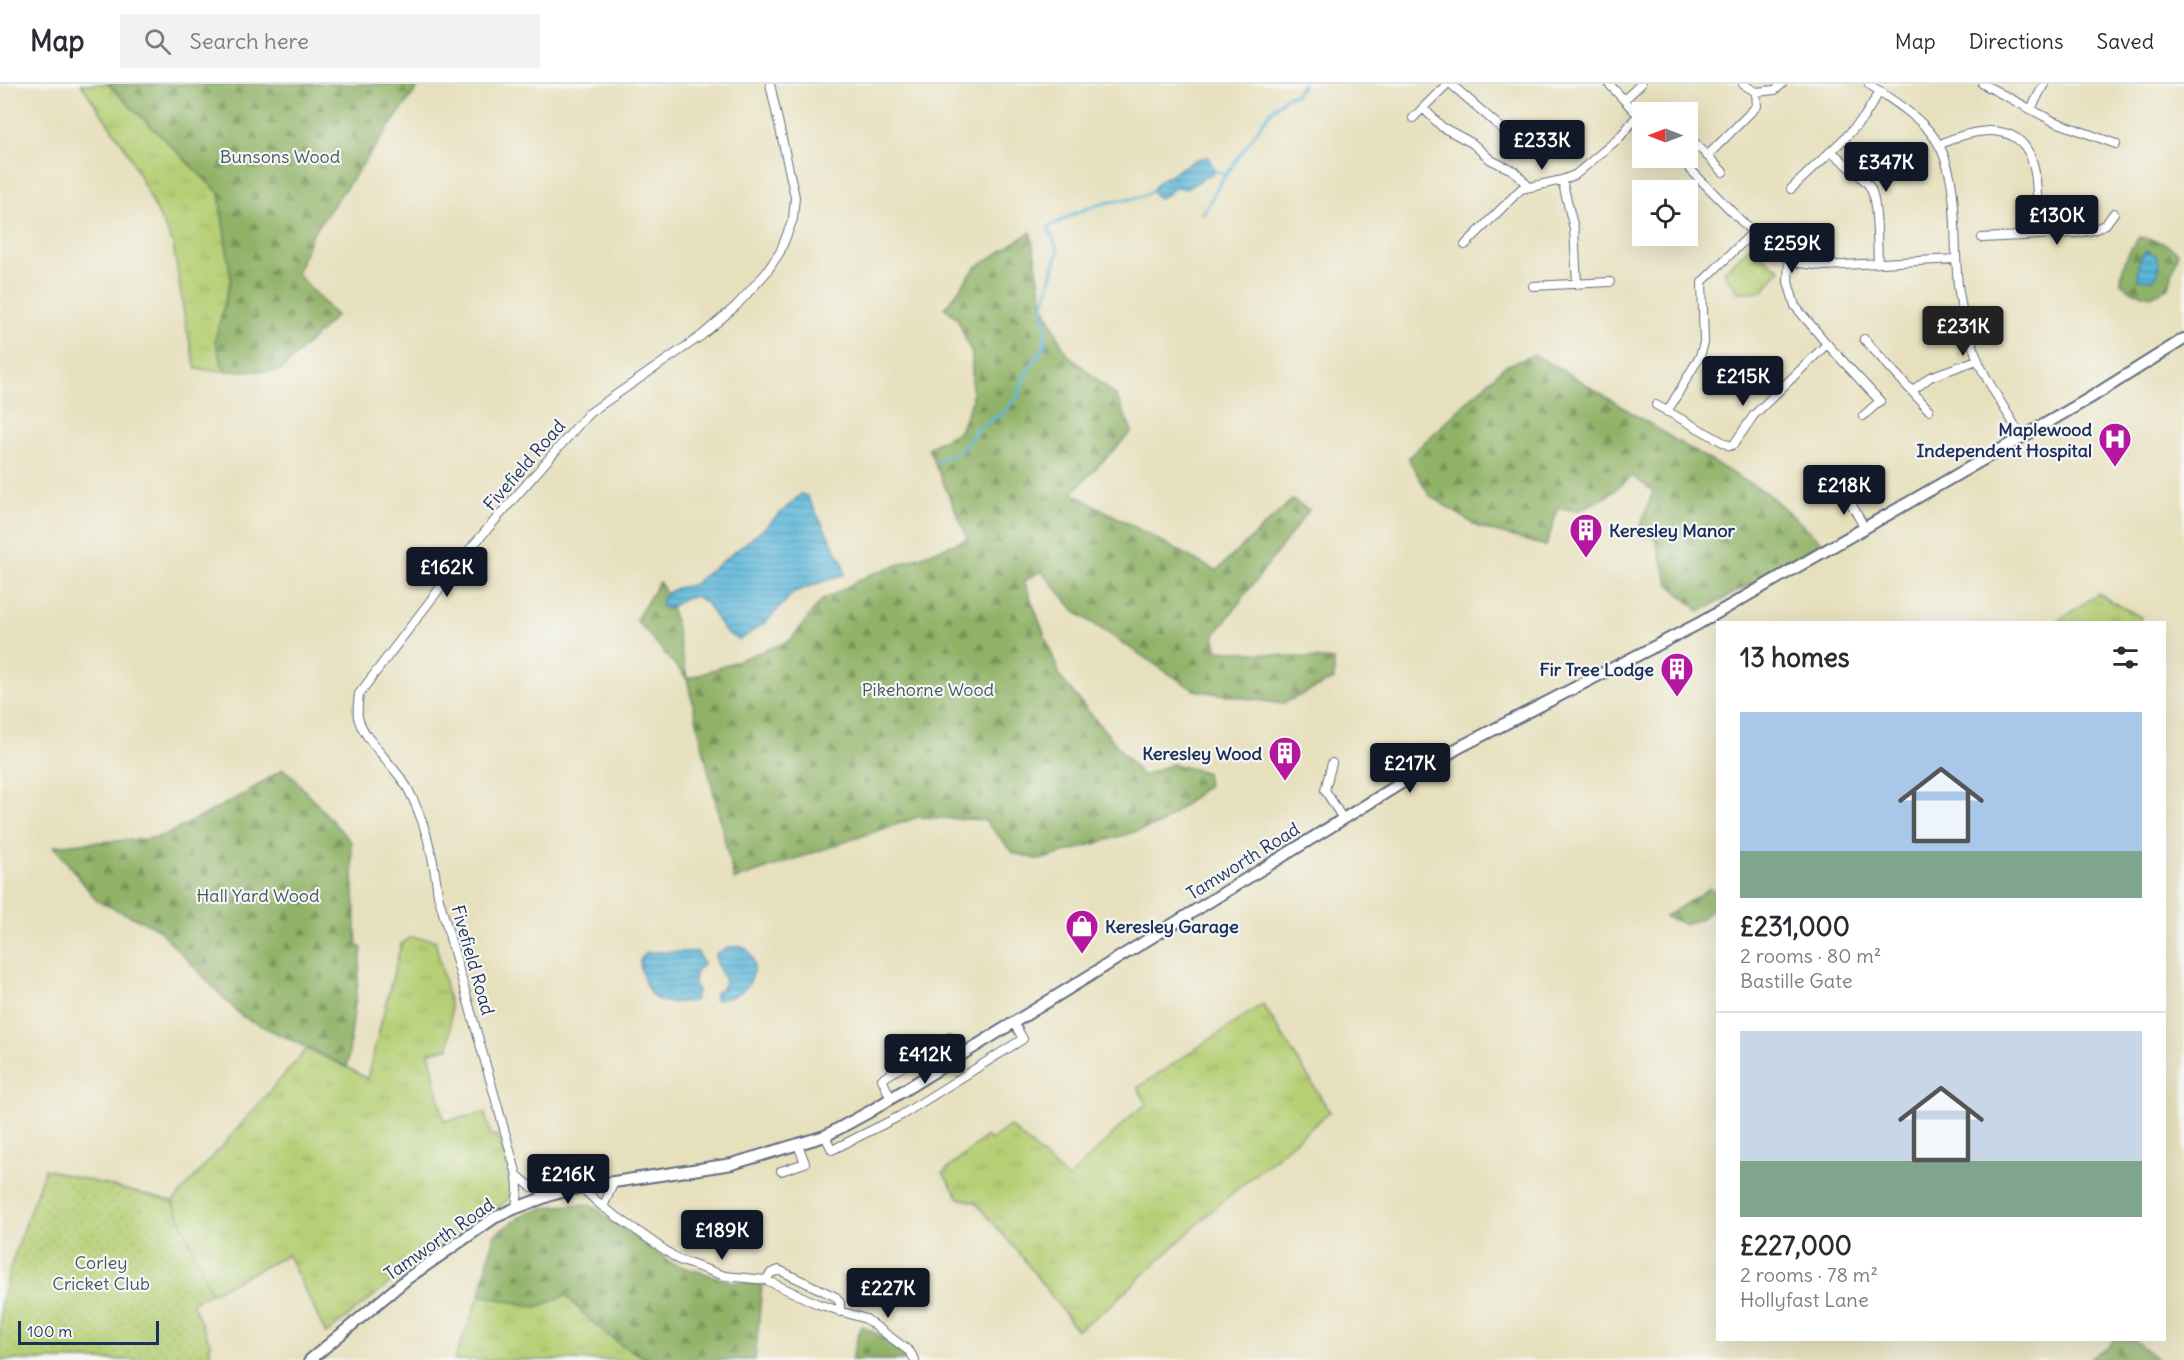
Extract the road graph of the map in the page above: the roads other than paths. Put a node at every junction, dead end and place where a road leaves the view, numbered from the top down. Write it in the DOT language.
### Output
graph roads {
  1 [pos="770,84"];
  2 [pos="1449,84"];
  3 [pos="1609,84"];
  4 [pos="1641,84"];
  5 [pos="1743,84"];
  6 [pos="1782,84"];
  7 [pos="1869,84"];
  8 [pos="1983,84"];
  9 [pos="2044,84"];
  10 [pos="1880,91"];
  11 [pos="1756,92"];
  12 [pos="1624,100"];
  13 [pos="1423,108"];
  14 [pos="1632,108"];
  15 [pos="2031,109"];
  16 [pos="1413,118"];
  17 [pos="1632,125"];
  18 [pos="1507,133"];
  19 [pos="2116,144"];
  20 [pos="1698,146"];
  21 [pos="1940,146"];
  22 [pos="1831,151"];
  23 [pos="1707,156"];
  24 [pos="1689,168"];
  25 [pos="1723,172"];
  26 [pos="1562,180"];
  27 [pos="1528,186"];
  28 [pos="1791,189"];
  29 [pos="2114,213"];
  30 [pos="1752,233"];
  31 [pos="2037,234"];
  32 [pos="1982,238"];
  33 [pos="1465,245"];
  34 [pos="1789,258"];
  35 [pos="1956,259"];
  36 [pos="1878,263"];
  37 [pos="1610,282"];
  38 [pos="1577,284"];
  39 [pos="1533,286"];
  40 [pos="1864,339"];
  41 [pos="2184,339"];
  42 [pos="1827,344"];
  43 [pos="1977,360"];
  44 [pos="1912,391"];
  45 [pos="1656,405"];
  46 [pos="1929,410"];
  47 [pos="1667,412"];
  48 [pos="1863,416"];
  49 [pos="2022,438"];
  50 [pos="1845,492"];
  51 [pos="1865,529"];
  52 [pos="1332,763"];
  53 [pos="1343,819"];
  54 [pos="1014,1023"];
  55 [pos="959,1056"];
  56 [pos="891,1099"];
  57 [pos="825,1136"];
  58 [pos="798,1145"];
  59 [pos="781,1171"];
  60 [pos="517,1175"];
  61 [pos="614,1182"];
  62 [pos="581,1187"];
  63 [pos="551,1195"];
  64 [pos="603,1207"];
  65 [pos="516,1208"];
  66 [pos="766,1280"];
  67 [pos="840,1312"];
  68 [pos="310,1360"];
  69 [pos="915,1360"];
  1 -- 60 [label="street, Fivefield Road"];
  2 -- 13 [label="street"];
  2 -- 18 [label="street"];
  3 -- 12 [label="street"];
  4 -- 12 [label="street"];
  5 -- 11 [label="street"];
  6 -- 11 [label="street"];
  7 -- 10 [label="street"];
  8 -- 15 [label="street"];
  9 -- 15 [label="street"];
  10 -- 21 [label="street"];
  10 -- 22 [label="street"];
  11 -- 23 [label="street"];
  12 -- 14 [label="street"];
  13 -- 16 [label="street"];
  13 -- 27 [label="street"];
  15 -- 19 [label="street"];
  17 -- 26 [label="street"];
  20 -- 23 [label="street"];
  21 -- 31 [label="street"];
  21 -- 35 [label="street"];
  22 -- 28 [label="street"];
  22 -- 36 [label="street"];
  23 -- 25 [label="street"];
  24 -- 30 [label="street"];
  26 -- 27 [label="street"];
  26 -- 38 [label="street"];
  27 -- 33 [label="street"];
  29 -- 31 [label="street"];
  30 -- 34 [label="street"];
  30 -- 47 [label="street"];
  31 -- 32 [label="street"];
  34 -- 36 [label="street"];
  34 -- 42 [label="street"];
  35 -- 36 [label="street"];
  35 -- 43 [label="street"];
  37 -- 38 [label="street"];
  38 -- 39 [label="street"];
  40 -- 44 [label="street"];
  41 -- 49 [label="main road, Tamworth Road"];
  42 -- 47 [label="street"];
  42 -- 48 [label="street"];
  43 -- 44 [label="street"];
  43 -- 49 [label="street"];
  44 -- 46 [label="street"];
  45 -- 47 [label="street"];
  49 -- 51 [label="main road, Tamworth Road"];
  50 -- 51 [label="street"];
  51 -- 53 [label="main road, Tamworth Road"];
  52 -- 53 [label="street"];
  53 -- 54 [label="main road, Tamworth Road"];
  54 -- 55 [label="main road, Tamworth Road"];
  54 -- 57 [label="street"];
  55 -- 56 [label="main road, Tamworth Road"];
  55 -- 56 [label="street"];
  56 -- 57 [label="main road, Tamworth Road"];
  57 -- 58 [label="main road, Tamworth Road"];
  58 -- 59 [label="street"];
  58 -- 61 [label="main road, Tamworth Road"];
  60 -- 63 [label="street"];
  60 -- 65 [label="street, Fivefield Road"];
  61 -- 62 [label="main road, Tamworth Road"];
  61 -- 64 [label="street"];
  62 -- 63 [label="main road, Tamworth Road"];
  62 -- 64 [label="street"];
  63 -- 65 [label="main road, Tamworth Road"];
  64 -- 66 [label="street"];
  65 -- 68 [label="main road, Tamworth Road"];
  66 -- 67 [label="street"];
  66 -- 67 [label="street"];
  67 -- 69 [label="street"];
}
